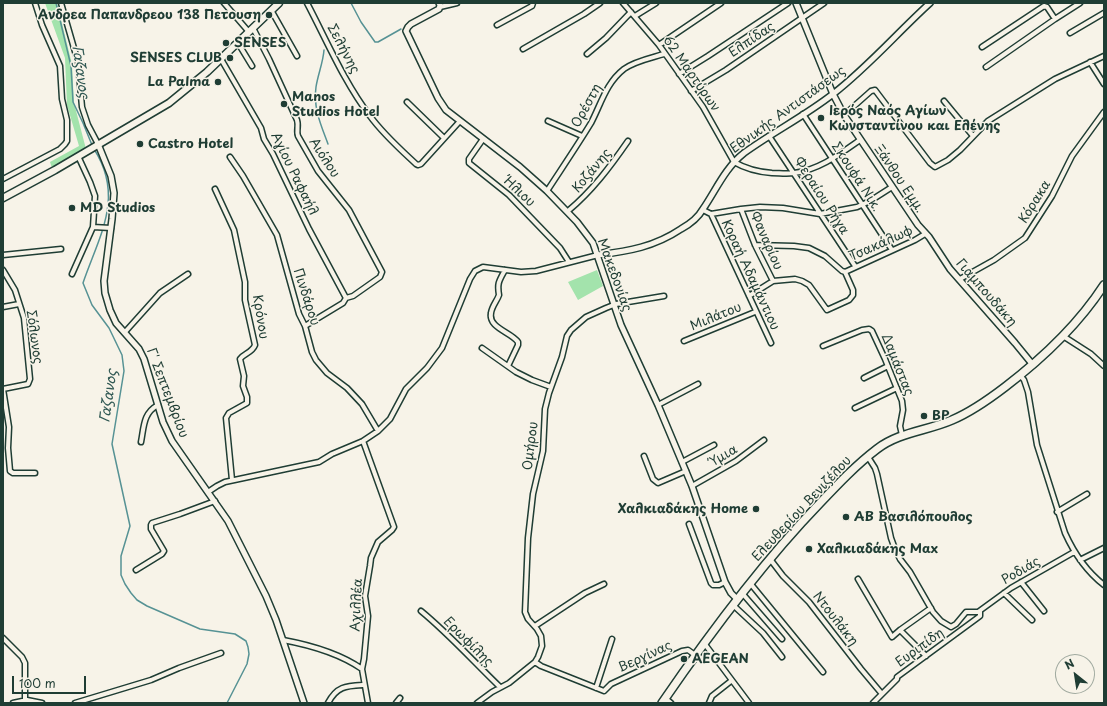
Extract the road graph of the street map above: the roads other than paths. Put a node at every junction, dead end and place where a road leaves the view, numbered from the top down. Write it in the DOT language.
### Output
graph roads {
  1 [pos="35,3"];
  2 [pos="61,3"];
  3 [pos="224,3"];
  4 [pos="279,3"];
  5 [pos="307,3"];
  6 [pos="457,3"];
  7 [pos="533,3"];
  8 [pos="600,3"];
  9 [pos="624,3"];
  10 [pos="656,3"];
  11 [pos="721,3"];
  12 [pos="788,3"];
  13 [pos="796,3"];
  14 [pos="824,3"];
  15 [pos="930,3"];
  16 [pos="1080,3"];
  17 [pos="440,5"];
  18 [pos="271,10"];
  19 [pos="631,12"];
  20 [pos="1104,13"];
  21 [pos="635,16"];
  22 [pos="801,18"];
  23 [pos="1055,19"];
  24 [pos="497,25"];
  25 [pos="251,30"];
  26 [pos="1070,33"];
  27 [pos="238,43"];
  28 [pos="659,45"];
  29 [pos="982,47"];
  30 [pos="523,48"];
  31 [pos="586,54"];
  32 [pos="664,54"];
  33 [pos="297,56"];
  34 [pos="1104,56"];
  35 [pos="221,60"];
  36 [pos="1090,62"];
  37 [pos="252,66"];
  38 [pos="986,67"];
  39 [pos="679,74"];
  40 [pos="1104,84"];
  41 [pos="691,90"];
  42 [pos="833,94"];
  43 [pos="944,101"];
  44 [pos="408,102"];
  45 [pos="1104,112"];
  46 [pos="803,114"];
  47 [pos="844,115"];
  48 [pos="460,121"];
  49 [pos="548,121"];
  50 [pos="582,136"];
  51 [pos="769,136"];
  52 [pos="973,136"];
  53 [pos="444,138"];
  54 [pos="483,139"];
  55 [pos="860,140"];
  56 [pos="628,141"];
  57 [pos="97,145"];
  58 [pos="80,155"];
  59 [pos="230,157"];
  60 [pos="832,159"];
  61 [pos="734,162"];
  62 [pos="794,173"];
  63 [pos="3,179"];
  64 [pos="892,187"];
  65 [pos="215,189"];
  66 [pos="547,191"];
  67 [pos="3,198"];
  68 [pos="863,205"];
  69 [pos="741,209"];
  70 [pos="703,210"];
  71 [pos="568,211"];
  72 [pos="711,214"];
  73 [pos="820,214"];
  74 [pos="95,228"];
  75 [pos="108,229"];
  76 [pos="925,234"];
  77 [pos="756,245"];
  78 [pos="61,249"];
  79 [pos="892,250"];
  80 [pos="3,255"];
  81 [pos="598,255"];
  82 [pos="569,262"];
  83 [pos="855,266"];
  84 [pos="3,270"];
  85 [pos="506,270"];
  86 [pos="845,272"];
  87 [pos="72,274"];
  88 [pos="188,274"];
  89 [pos="960,279"];
  90 [pos="773,281"];
  91 [pos="1104,285"];
  92 [pos="664,296"];
  93 [pos="748,296"];
  94 [pos="346,298"];
  95 [pos="19,304"];
  96 [pos="614,305"];
  97 [pos="3,308"];
  98 [pos="756,312"];
  99 [pos="305,326"];
  100 [pos="125,332"];
  101 [pos="1063,336"];
  102 [pos="684,341"];
  103 [pos="771,343"];
  104 [pos="823,346"];
  105 [pos="482,348"];
  106 [pos="1033,365"];
  107 [pos="508,366"];
  108 [pos="888,366"];
  109 [pos="1104,366"];
  110 [pos="1020,375"];
  111 [pos="864,378"];
  112 [pos="698,384"];
  113 [pos="552,387"];
  114 [pos="896,388"];
  115 [pos="3,389"];
  116 [pos="158,405"];
  117 [pos="658,405"];
  118 [pos="855,408"];
  119 [pos="378,431"];
  120 [pos="902,435"];
  121 [pos="764,440"];
  122 [pos="363,441"];
  123 [pos="141,442"];
  124 [pos="714,445"];
  125 [pos="644,456"];
  126 [pos="868,457"];
  127 [pos="682,462"];
  128 [pos="686,471"];
  129 [pos="35,473"];
  130 [pos="232,480"];
  131 [pos="692,486"];
  132 [pos="208,492"];
  133 [pos="1087,494"];
  134 [pos="214,501"];
  135 [pos="1057,512"];
  136 [pos="689,524"];
  137 [pos="1104,548"];
  138 [pos="1074,552"];
  139 [pos="770,559"];
  140 [pos="1080,560"];
  141 [pos="136,570"];
  142 [pos="858,579"];
  143 [pos="725,582"];
  144 [pos="1021,582"];
  145 [pos="750,583"];
  146 [pos="604,584"];
  147 [pos="1104,586"];
  148 [pos="742,592"];
  149 [pos="1004,593"];
  150 [pos="735,602"];
  151 [pos="931,608"];
  152 [pos="421,611"];
  153 [pos="980,611"];
  154 [pos="1044,611"];
  155 [pos="1032,620"];
  156 [pos="535,626"];
  157 [pos="900,630"];
  158 [pos="3,638"];
  159 [pos="612,639"];
  160 [pos="782,639"];
  161 [pos="283,640"];
  162 [pos="704,643"];
  163 [pos="221,653"];
  164 [pos="695,655"];
  165 [pos="926,656"];
  166 [pos="782,657"];
  167 [pos="535,662"];
  168 [pos="362,669"];
  169 [pos="823,672"];
  170 [pos="731,680"];
  171 [pos="364,685"];
  172 [pos="500,688"];
  173 [pos="596,688"];
  174 [pos="882,694"];
  175 [pos="400,698"];
  176 [pos="482,699"];
  177 [pos="24,700"];
  178 [pos="666,701"];
  179 [pos="13,703"];
  180 [pos="42,703"];
  181 [pos="75,703"];
  182 [pos="304,703"];
  183 [pos="328,703"];
  184 [pos="368,703"];
  185 [pos="396,703"];
  186 [pos="477,703"];
  187 [pos="486,703"];
  188 [pos="709,703"];
  189 [pos="749,703"];
  190 [pos="873,703"];
  1 -- 63 [label="street"];
  2 -- 57 [label="street"];
  3 -- 25 [label="street, Αιόλου"];
  4 -- 18 [label="main road"];
  5 -- 53 [label="street, Σελήνης"];
  6 -- 17 [label="street"];
  7 -- 24 [label="street"];
  8 -- 30 [label="street"];
  9 -- 19 [label="street, 62 Μαρτύρων"];
  10 -- 21 [label="street"];
  11 -- 28 [label="street"];
  12 -- 39 [label="street"];
  13 -- 22 [label="street, Ξάνθου Εμμ."];
  14 -- 22 [label="street, Ελπίδας"];
  15 -- 42 [label="street, Εθνικής Αντιστάσεως"];
  16 -- 23 [label="street"];
  17 -- 48 [label="street, Μακεδονίας"];
  18 -- 25 [label="main road"];
  18 -- 33 [label="street"];
  19 -- 21 [label="street, 62 Μαρτύρων"];
  19 -- 31 [label="street"];
  20 -- 26 [label="street"];
  21 -- 28 [label="street, 62 Μαρτύρων"];
  22 -- 41 [label="street, Ελπίδας"];
  22 -- 42 [label="street, Ξάνθου Εμμ."];
  23 -- 29 [label="street"];
  23 -- 38 [label="street"];
  25 -- 27 [label="main road"];
  25 -- 94 [label="street, Αιόλου"];
  27 -- 35 [label="main road"];
  27 -- 37 [label="street"];
  28 -- 32 [label="street, 62 Μαρτύρων"];
  32 -- 39 [label="street, 62 Μαρτύρων"];
  32 -- 50 [label="street, Ορέστη"];
  34 -- 36 [label="street"];
  35 -- 57 [label="main road"];
  35 -- 94 [label="street, Αγίου Ραφαήλ"];
  36 -- 40 [label="street"];
  36 -- 52 [label="street"];
  39 -- 41 [label="street, 62 Μαρτύρων"];
  41 -- 61 [label="street, 62 Μαρτύρων"];
  42 -- 46 [label="street, Εθνικής Αντιστάσεως"];
  42 -- 47 [label="street, Ξάνθου Εμμ."];
  43 -- 52 [label="street"];
  44 -- 53 [label="street"];
  45 -- 89 [label="street, Κόρακα"];
  46 -- 51 [label="street, Εθνικής Αντιστάσεως"];
  46 -- 60 [label="street, Σκουφά Νικ."];
  47 -- 52 [label="street"];
  47 -- 55 [label="street, Ξάνθου Εμμ."];
  48 -- 53 [label="street, Σελήνης"];
  48 -- 54 [label="street, Μακεδονίας"];
  49 -- 50 [label="street"];
  50 -- 66 [label="street, Ορέστη"];
  51 -- 61 [label="street, Εθνικής Αντιστάσεως"];
  51 -- 62 [label="street, Φεραίου Ρήγα"];
  54 -- 66 [label="street, Μακεδονίας"];
  54 -- 82 [label="street, Ήλιου"];
  55 -- 60 [label="street"];
  55 -- 64 [label="street, Ξάνθου Εμμ."];
  56 -- 71 [label="street, Κοζάνης"];
  57 -- 58 [label="main road"];
  57 -- 75 [label="street, Γ' Σεπτεμβρίου"];
  58 -- 67 [label="main road"];
  58 -- 74 [label="street"];
  59 -- 99 [label="street, Πινδάρου"];
  60 -- 62 [label="street"];
  60 -- 68 [label="street, Σκουφά Νικ."];
  61 -- 62 [label="street"];
  61 -- 70 [label="street, Εθνικής Αντιστάσεως"];
  62 -- 73 [label="street, Φεραίου Ρήγα"];
  64 -- 68 [label="street"];
  64 -- 76 [label="street, Ξάνθου Εμμ."];
  65 -- 130 [label="street, Κρόνου"];
  66 -- 71 [label="street, Μακεδονίας"];
  68 -- 73 [label="street"];
  68 -- 79 [label="street, Σκουφά Νικ."];
  69 -- 72 [label="street"];
  69 -- 73 [label="street"];
  69 -- 77 [label="street, Φαναρίου"];
  70 -- 72 [label="street"];
  70 -- 81 [label="street, Εθνικής Αντιστάσεως"];
  71 -- 81 [label="street, Μακεδονίας"];
  72 -- 93 [label="street, Κοραή Αδαμάντιου"];
  73 -- 83 [label="street, Φεραίου Ρήγα"];
  74 -- 75 [label="street"];
  74 -- 87 [label="street"];
  75 -- 100 [label="street, Γ' Σεπτεμβρίου"];
  76 -- 79 [label="street, Τσακάλωφ"];
  76 -- 89 [label="street, Γιαμπουδάκη"];
  77 -- 86 [label="street"];
  77 -- 90 [label="street, Φαναρίου"];
  78 -- 80 [label="street"];
  79 -- 83 [label="street, Τσακάλωφ"];
  81 -- 82 [label="street"];
  81 -- 96 [label="street, Μακεδονίας"];
  82 -- 85 [label="street"];
  83 -- 86 [label="street, Τσακάλωφ"];
  84 -- 95 [label="street, Σόλωνος"];
  85 -- 107 [label="street"];
  85 -- 119 [label="street"];
  86 -- 90 [label="street"];
  88 -- 100 [label="street"];
  89 -- 106 [label="street, Γιαμπουδάκη"];
  90 -- 93 [label="street"];
  91 -- 101 [label="main road, Ελευθερίου Βενιζέλου"];
  92 -- 96 [label="street, Ομήρου"];
  93 -- 98 [label="street, Κοραή Αδαμάντιου"];
  94 -- 99 [label="street"];
  95 -- 97 [label="street"];
  95 -- 115 [label="street, Σόλωνος"];
  96 -- 113 [label="street, Ομήρου"];
  96 -- 117 [label="street, Μακεδονίας"];
  98 -- 102 [label="street, Μιλάτου"];
  98 -- 103 [label="street, Κοραή Αδαμάντιου"];
  99 -- 119 [label="street, Πινδάρου"];
  100 -- 116 [label="street, Γ' Σεπτεμβρίου"];
  101 -- 106 [label="main road, Ελευθερίου Βενιζέλου"];
  101 -- 109 [label="street"];
  104 -- 108 [label="street, Δαμάστας"];
  105 -- 107 [label="street"];
  106 -- 110 [label="main road, Ελευθερίου Βενιζέλου"];
  107 -- 113 [label="street"];
  108 -- 111 [label="street"];
  108 -- 114 [label="street, Δαμάστας"];
  110 -- 120 [label="main road, Ελευθερίου Βενιζέλου"];
  110 -- 135 [label="street"];
  112 -- 117 [label="street"];
  113 -- 156 [label="street, Ομήρου"];
  114 -- 118 [label="street"];
  114 -- 120 [label="street, Δαμάστας"];
  115 -- 129 [label="street"];
  116 -- 123 [label="street"];
  116 -- 132 [label="street, Γ' Σεπτεμβρίου"];
  117 -- 127 [label="street, Μακεδονίας"];
  119 -- 122 [label="street"];
  120 -- 126 [label="main road, Ελευθερίου Βενιζέλου"];
  121 -- 131 [label="street, Ύμια"];
  122 -- 130 [label="street"];
  122 -- 168 [label="street, Αχιλλέα"];
  124 -- 127 [label="street"];
  125 -- 128 [label="street"];
  126 -- 139 [label="main road, Ελευθερίου Βενιζέλου"];
  126 -- 151 [label="street"];
  127 -- 128 [label="street, Μακεδονίας"];
  128 -- 131 [label="street, Μακεδονίας"];
  130 -- 132 [label="street"];
  131 -- 143 [label="street, Μακεδονίας"];
  132 -- 134 [label="street, Γ' Σεπτεμβρίου"];
  133 -- 135 [label="street"];
  134 -- 141 [label="street"];
  134 -- 161 [label="street, Γ' Σεπτεμβρίου"];
  135 -- 138 [label="street"];
  136 -- 143 [label="street"];
  137 -- 140 [label="street"];
  138 -- 140 [label="street"];
  138 -- 144 [label="street, Ροδιάς"];
  139 -- 145 [label="main road, Ελευθερίου Βενιζέλου"];
  139 -- 174 [label="street, Ντουλάκη"];
  140 -- 147 [label="street"];
  142 -- 157 [label="street"];
  143 -- 150 [label="street, Μακεδονίας"];
  144 -- 149 [label="street, Ροδιάς"];
  144 -- 154 [label="street"];
  145 -- 148 [label="main road, Ελευθερίου Βενιζέλου"];
  145 -- 169 [label="street"];
  146 -- 156 [label="street"];
  148 -- 150 [label="main road, Ελευθερίου Βενιζέλου"];
  148 -- 160 [label="street"];
  149 -- 153 [label="street, Ροδιάς"];
  149 -- 155 [label="street"];
  150 -- 162 [label="main road, Ελευθερίου Βενιζέλου"];
  150 -- 166 [label="street"];
  151 -- 153 [label="street"];
  151 -- 157 [label="street"];
  152 -- 172 [label="street, Ερωφίλης"];
  153 -- 165 [label="street, Ευριπίδη"];
  156 -- 167 [label="street, Ομήρου"];
  157 -- 165 [label="street"];
  158 -- 177 [label="street"];
  159 -- 173 [label="street"];
  161 -- 168 [label="street"];
  161 -- 182 [label="street, Γ' Σεπτεμβρίου"];
  162 -- 164 [label="main road, Ελευθερίου Βενιζέλου"];
  162 -- 170 [label="street"];
  163 -- 181 [label="street"];
  164 -- 173 [label="street, Βεργίνας"];
  164 -- 178 [label="main road, Ελευθερίου Βενιζέλου"];
  165 -- 174 [label="street, Ευριπίδη"];
  167 -- 172 [label="street"];
  167 -- 173 [label="street"];
  168 -- 171 [label="street, Αχιλλέα"];
  170 -- 188 [label="street"];
  170 -- 189 [label="street"];
  171 -- 183 [label="street"];
  171 -- 184 [label="street, Αχιλλέα"];
  172 -- 176 [label="street"];
  174 -- 190 [label="street, Ευριπίδη"];
  175 -- 185 [label="street"];
  176 -- 186 [label="street"];
  176 -- 187 [label="street"];
  177 -- 179 [label="street"];
  177 -- 180 [label="street"];
}
